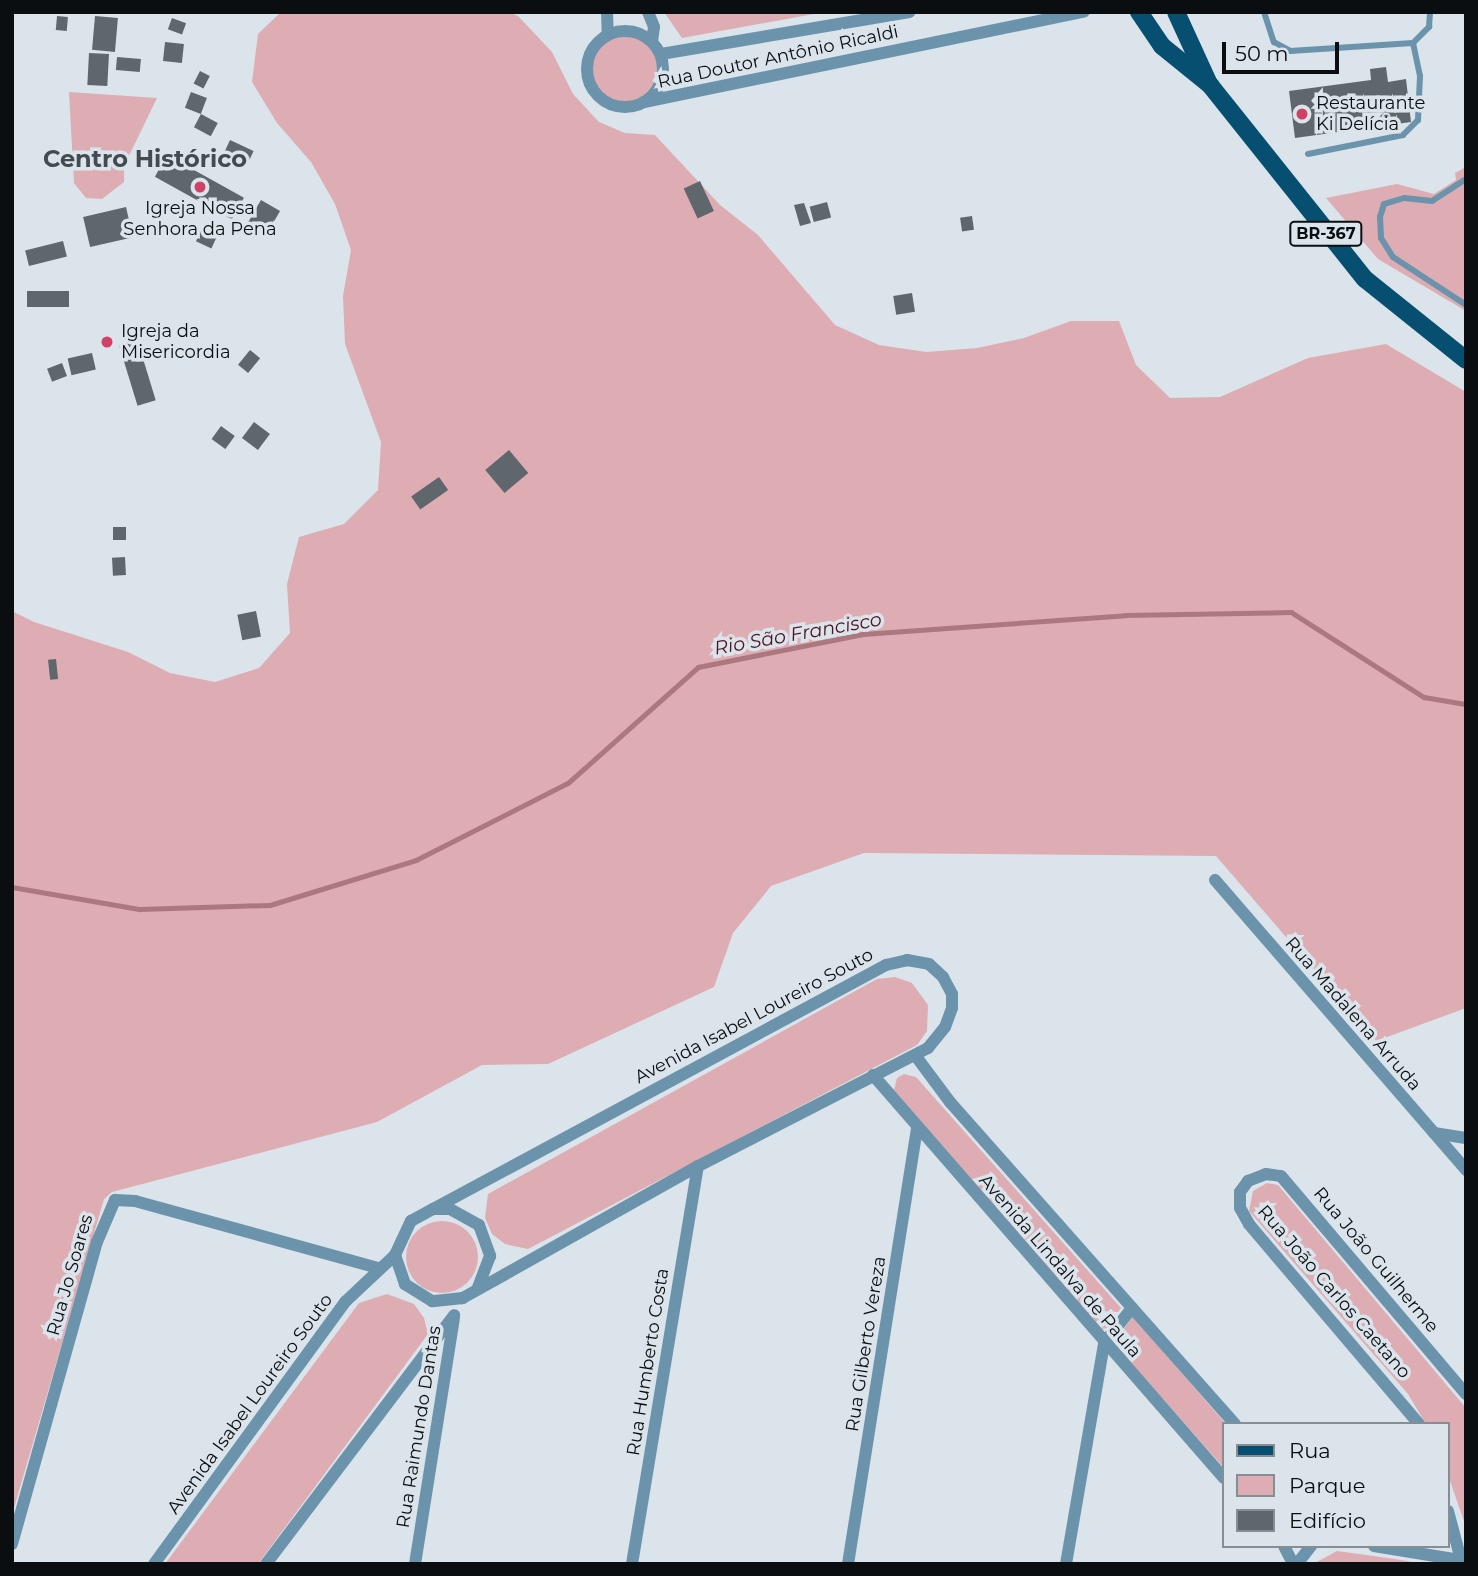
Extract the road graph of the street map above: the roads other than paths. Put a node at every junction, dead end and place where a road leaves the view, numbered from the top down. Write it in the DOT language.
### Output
graph roads {
  1 [pos="607,12"];
  2 [pos="648,12"];
  3 [pos="909,12"];
  4 [pos="1084,12"];
  5 [pos="1139,12"];
  6 [pos="1176,12"];
  7 [pos="1264,12"];
  8 [pos="1430,12"];
  9 [pos="608,35"];
  10 [pos="652,42"];
  11 [pos="1413,43"];
  12 [pos="662,54"];
  13 [pos="1210,85"];
  14 [pos="644,102"];
  15 [pos="1308,154"];
  16 [pos="1466,179"];
  17 [pos="1466,305"];
  18 [pos="1466,360"];
  19 [pos="1214,880"];
  20 [pos="915,1055"];
  21 [pos="873,1075"];
  22 [pos="917,1129"];
  23 [pos="1434,1133"];
  24 [pos="1466,1138"];
  25 [pos="698,1166"];
  26 [pos="1466,1170"];
  27 [pos="1248,1181"];
  28 [pos="433,1209"];
  29 [pos="395,1255"];
  30 [pos="379,1268"];
  31 [pos="478,1287"];
  32 [pos="463,1298"];
  33 [pos="1132,1308"];
  34 [pos="454,1315"];
  35 [pos="1104,1343"];
  36 [pos="1466,1394"];
  37 [pos="1233,1422"];
  38 [pos="1417,1422"];
  39 [pos="1222,1476"];
  40 [pos="1450,1518"];
  41 [pos="12,1544"];
  42 [pos="1285,1548"];
  43 [pos="1309,1548"];
  44 [pos="1387,1548"];
  45 [pos="1463,1560"];
  46 [pos="154,1564"];
  47 [pos="267,1564"];
  48 [pos="415,1564"];
  49 [pos="632,1564"];
  50 [pos="849,1564"];
  51 [pos="1066,1564"];
  52 [pos="1295,1564"];
  1 -- 9 [label="street"];
  2 -- 10 [label="street"];
  3 -- 12 [label="street, Rua Doutor Antônio Ricaldi"];
  4 -- 14 [label="street, Rua Doutor Antônio Ricaldi"];
  5 -- 13 [label="main road, BR-367"];
  6 -- 13 [label="main road, BR-367"];
  7 -- 11 [label="lane"];
  8 -- 11 [label="lane"];
  9 -- 10 [label="street"];
  9 -- 14 [label="street"];
  10 -- 12 [label="street"];
  11 -- 15 [label="lane"];
  12 -- 14 [label="street"];
  13 -- 18 [label="main road, BR-367"];
  16 -- 17 [label="lane"];
  19 -- 23 [label="street, Rua Madalena Arruda"];
  20 -- 21 [label="street, Avenida Isabel Loureiro Souto"];
  20 -- 28 [label="street, Avenida Isabel Loureiro Souto"];
  20 -- 33 [label="street, Avenida Lindalva de Paula"];
  21 -- 22 [label="street, Avenida Lindalva de Paula"];
  21 -- 25 [label="street, Avenida Isabel Loureiro Souto"];
  22 -- 35 [label="street, Avenida Lindalva de Paula"];
  22 -- 50 [label="street, Rua Gilberto Vereza"];
  23 -- 24 [label="street"];
  23 -- 26 [label="street, Rua Madalena Arruda"];
  25 -- 31 [label="street, Avenida Isabel Loureiro Souto"];
  25 -- 49 [label="street, Rua Humberto Costa"];
  27 -- 36 [label="street, Rua João Guilherme"];
  27 -- 38 [label="street, Rua João Carlos Caetano"];
  28 -- 29 [label="street, Avenida Isabel Loureiro Souto"];
  28 -- 31 [label="street"];
  29 -- 30 [label="street, Avenida Isabel Loureiro Souto"];
  29 -- 32 [label="street"];
  30 -- 41 [label="street, Rua Jo Soares"];
  30 -- 46 [label="street, Avenida Isabel Loureiro Souto"];
  31 -- 32 [label="street, Avenida Isabel Loureiro Souto"];
  32 -- 34 [label="street, Rua Raimundo Dantas"];
  33 -- 35 [label="street"];
  33 -- 37 [label="street, Avenida Lindalva de Paula"];
  34 -- 47 [label="street"];
  34 -- 48 [label="street, Rua Raimundo Dantas"];
  35 -- 39 [label="street, Avenida Lindalva de Paula"];
  35 -- 51 [label="street"];
  40 -- 45 [label="street"];
  42 -- 52 [label="street"];
  43 -- 52 [label="street"];
  44 -- 45 [label="street"];
}
